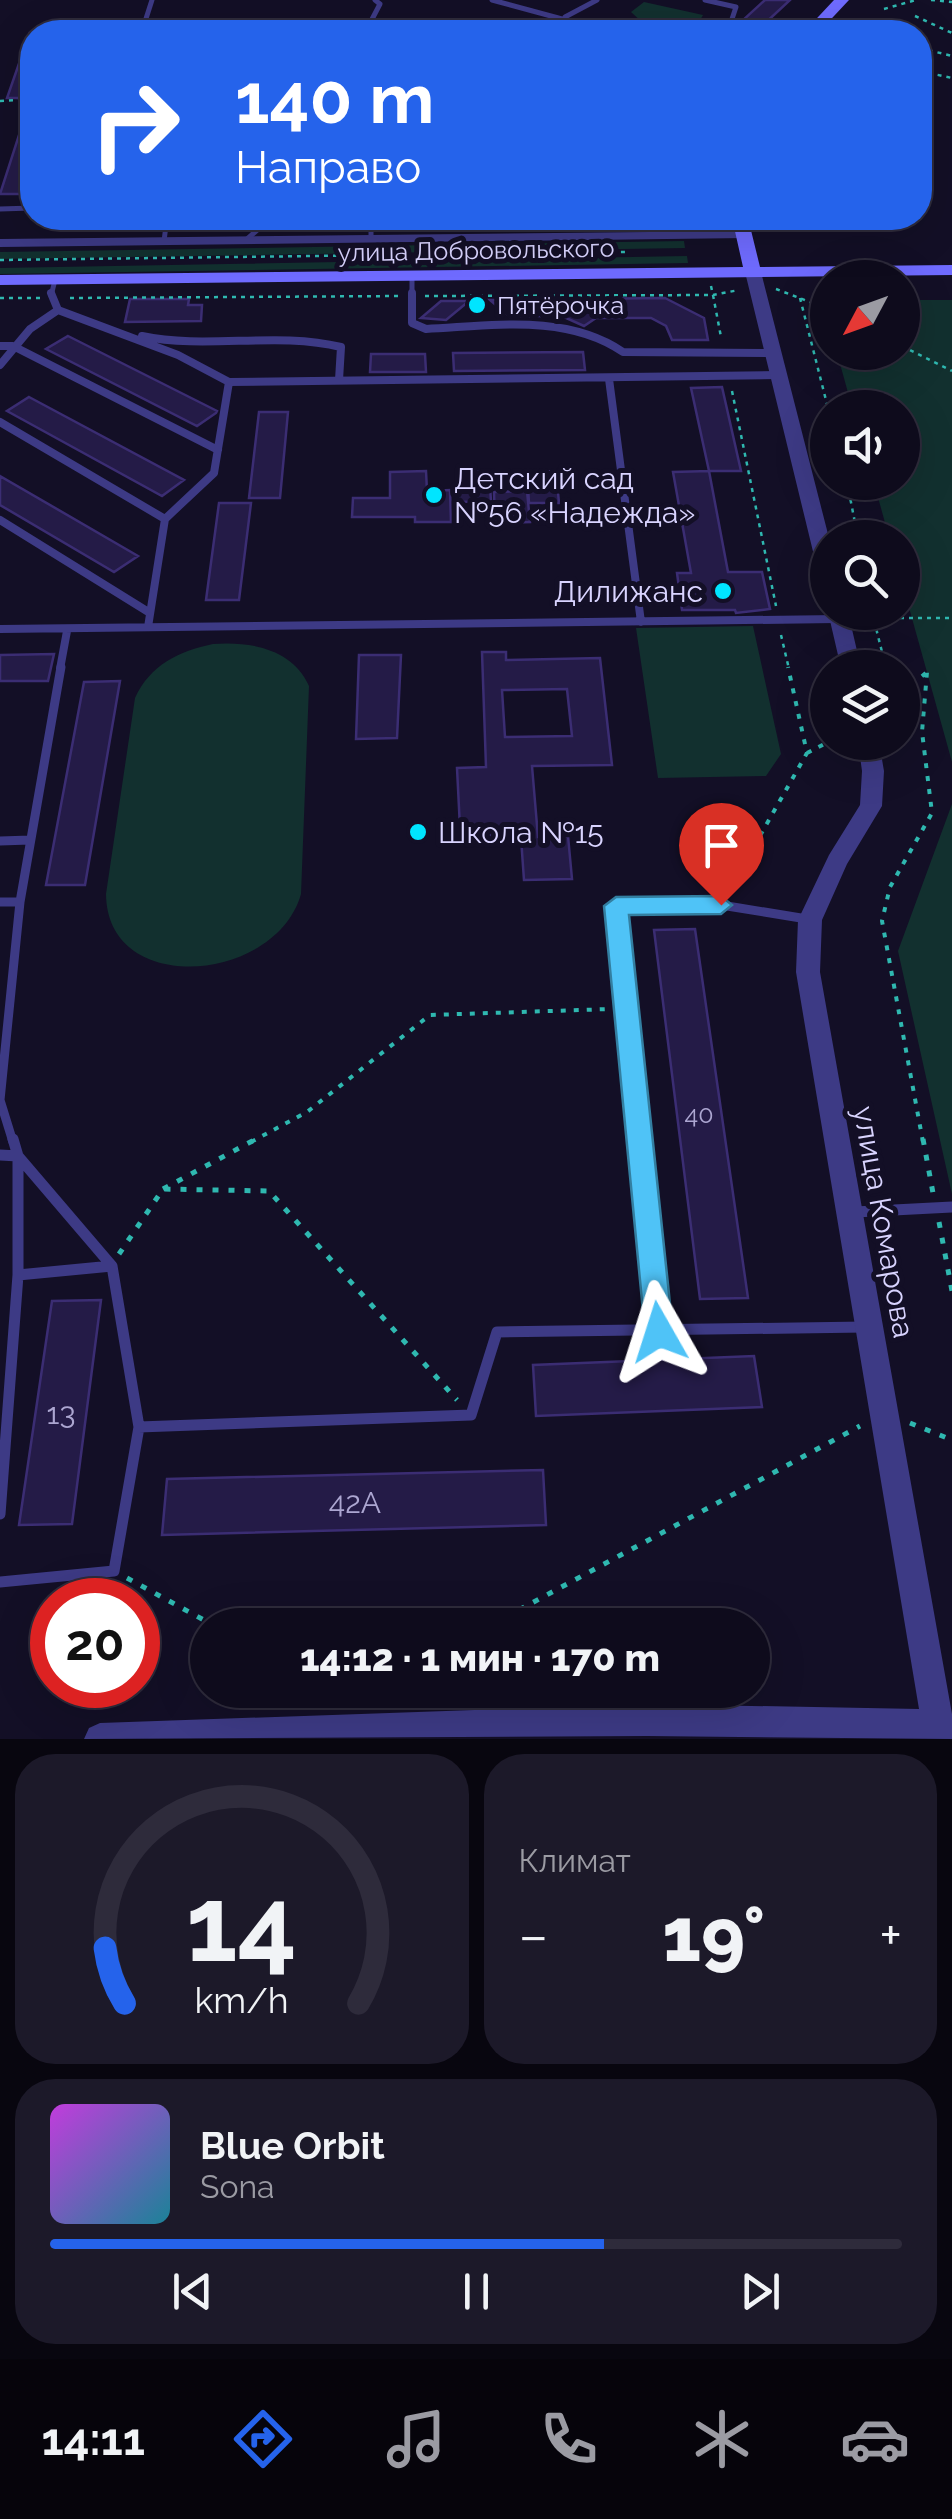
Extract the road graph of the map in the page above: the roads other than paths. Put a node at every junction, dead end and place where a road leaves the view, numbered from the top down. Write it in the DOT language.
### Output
graph roads {
  1 [pos="492,0"];
  2 [pos="597,0"];
  3 [pos="705,0"];
  4 [pos="743,0"];
  5 [pos="842,0"];
  6 [pos="506,1"];
  7 [pos="736,8"];
  8 [pos="565,17"];
  9 [pos="573,20"];
  10 [pos="732,20"];
  11 [pos="823,20"];
  12 [pos="165,230"];
  13 [pos="258,230"];
  14 [pos="371,230"];
  15 [pos="628,230"];
  16 [pos="743,230"];
  17 [pos="371,239"];
  18 [pos="246,240"];
  19 [pos="164,241"];
  20 [pos="0,243"];
  21 [pos="952,270"];
  22 [pos="412,276"];
  23 [pos="0,280"];
  24 [pos="760,282"];
  25 [pos="59,286"];
  26 [pos="58,310"];
  27 [pos="120,332"];
  28 [pos="0,346"];
  29 [pos="12,346"];
  30 [pos="772,353"];
  31 [pos="0,365"];
  32 [pos="777,374"];
  33 [pos="609,379"];
  34 [pos="339,380"];
  35 [pos="229,382"];
  36 [pos="0,422"];
  37 [pos="218,450"];
  38 [pos="165,519"];
  39 [pos="0,520"];
  40 [pos="815,520"];
  41 [pos="150,612"];
  42 [pos="810,618"];
  43 [pos="641,622"];
  44 [pos="148,628"];
  45 [pos="0,629"];
  46 [pos="68,630"];
  47 [pos="871,760"];
  48 [pos="30,840"];
  49 [pos="0,841"];
  50 [pos="0,902"];
  51 [pos="20,902"];
  52 [pos="810,920"];
  53 [pos="0,1155"];
  54 [pos="18,1156"];
  55 [pos="952,1206"];
  56 [pos="850,1212"];
  57 [pos="112,1266"];
  58 [pos="18,1274"];
  59 [pos="870,1327"];
  60 [pos="659,1332"];
  61 [pos="471,1414"];
  62 [pos="139,1427"];
  63 [pos="3,1455"];
  64 [pos="0,1514"];
  65 [pos="0,1582"];
  66 [pos="945,1729"];
  67 [pos="648,1730"];
  68 [pos="419,1733"];
  69 [pos="100,1739"];
  1 -- 6 [label="lane"];
  2 -- 8 [label="lane"];
  3 -- 7 [label="lane"];
  4 -- 7 [label="lane"];
  5 -- 11 [label="main road"];
  6 -- 8 [label="lane"];
  7 -- 10 [label="lane"];
  8 -- 9 [label="lane"];
  12 -- 19 [label="lane"];
  13 -- 18 [label="lane"];
  14 -- 17 [label="lane"];
  15 -- 17 [label="street, улица Добровольского"];
  16 -- 24 [label="main road"];
  17 -- 18 [label="street, улица Добровольского"];
  18 -- 19 [label="street, улица Добровольского"];
  19 -- 20 [label="street, улица Добровольского"];
  21 -- 24 [label="main road, улица Добровольского"];
  22 -- 24 [label="main road, улица Добровольского"];
  22 -- 25 [label="main road, улица Добровольского"];
  22 -- 30 [label="lane"];
  23 -- 25 [label="main road, улица Добровольского"];
  24 -- 30 [label="street"];
  25 -- 26 [label="lane"];
  26 -- 27 [label="lane"];
  26 -- 29 [label="lane"];
  27 -- 34 [label="lane"];
  27 -- 35 [label="lane"];
  28 -- 29 [label="lane"];
  29 -- 31 [label="lane"];
  29 -- 37 [label="lane"];
  30 -- 32 [label="street"];
  32 -- 33 [label="lane"];
  32 -- 40 [label="street"];
  33 -- 34 [label="lane"];
  33 -- 43 [label="lane"];
  34 -- 35 [label="lane"];
  35 -- 37 [label="lane"];
  36 -- 38 [label="lane"];
  37 -- 38 [label="lane"];
  38 -- 41 [label="lane"];
  39 -- 41 [label="lane"];
  41 -- 44 [label="lane"];
  42 -- 43 [label="lane"];
  43 -- 44 [label="lane"];
  44 -- 46 [label="lane"];
  45 -- 46 [label="lane"];
  46 -- 48 [label="lane"];
  47 -- 52 [label="street, улица Комарова"];
  48 -- 49 [label="lane"];
  48 -- 51 [label="lane"];
  50 -- 51 [label="lane"];
  51 -- 54 [label="lane"];
  52 -- 56 [label="street, улица Комарова"];
  52 -- 60 [label="lane"];
  53 -- 54 [label="lane"];
  54 -- 57 [label="lane"];
  54 -- 58 [label="lane"];
  55 -- 56 [label="lane"];
  56 -- 59 [label="street, улица Комарова"];
  57 -- 58 [label="lane"];
  57 -- 62 [label="lane"];
  58 -- 63 [label="lane"];
  59 -- 60 [label="lane"];
  59 -- 66 [label="street, улица Комарова"];
  60 -- 61 [label="lane"];
  61 -- 62 [label="lane"];
  62 -- 65 [label="lane"];
  63 -- 64 [label="lane"];
  66 -- 67 [label="street"];
  67 -- 68 [label="street"];
  68 -- 69 [label="street"];
}
